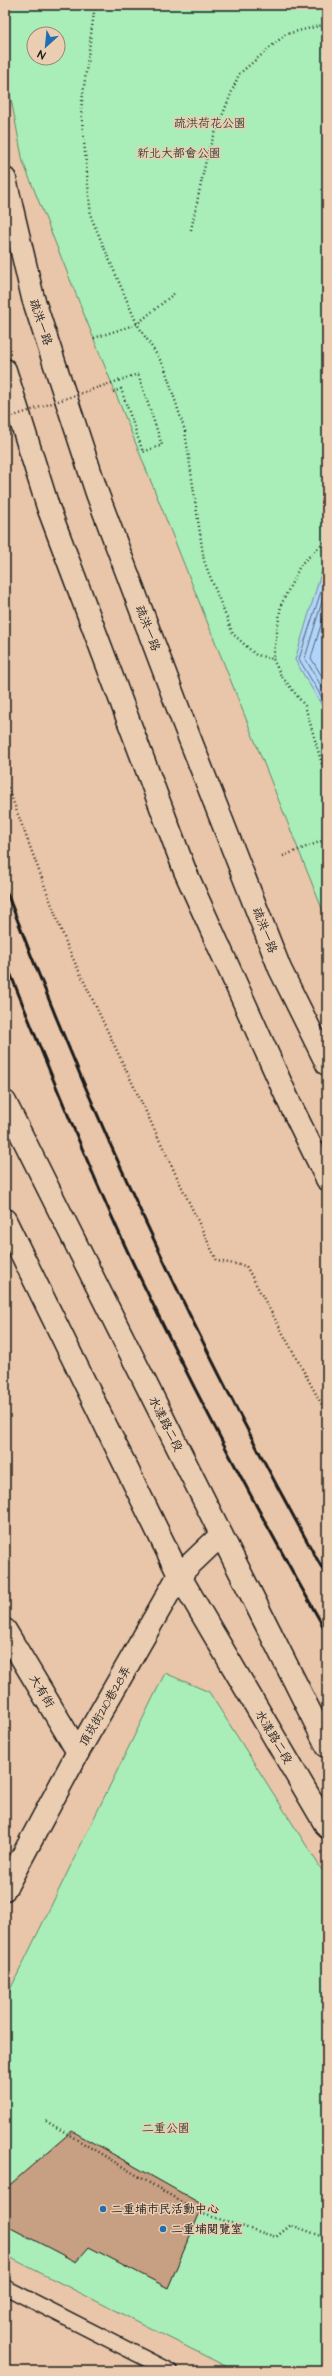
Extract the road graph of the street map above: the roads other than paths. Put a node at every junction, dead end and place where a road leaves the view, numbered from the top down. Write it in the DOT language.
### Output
graph roads {
  1 [pos="5,179"];
  2 [pos="5,370"];
  3 [pos="327,1064"];
  4 [pos="5,1102"];
  5 [pos="327,1179"];
  6 [pos="5,1220"];
  7 [pos="221,1535"];
  8 [pos="179,1575"];
  9 [pos="5,1630"];
  10 [pos="325,1742"];
  11 [pos="78,1752"];
  12 [pos="327,1827"];
  13 [pos="5,1888"];
  14 [pos="5,2287"];
  15 [pos="170,2371"];
  1 -- 3 [label="street, 疏洪一路"];
  2 -- 5 [label="street"];
  4 -- 7 [label="street, 水漾路二段"];
  6 -- 8 [label="street, 水漾路二段"];
  7 -- 8 [label="street, 頂崁街210巷28弄"];
  7 -- 10 [label="street, 水漾路二段"];
  8 -- 11 [label="street, 頂崁街210巷28弄"];
  8 -- 12 [label="street, 水漾路二段"];
  9 -- 11 [label="street, 大有街"];
  11 -- 13 [label="street, 頂崁街210巷28弄"];
  14 -- 15 [label="lane"];
}
